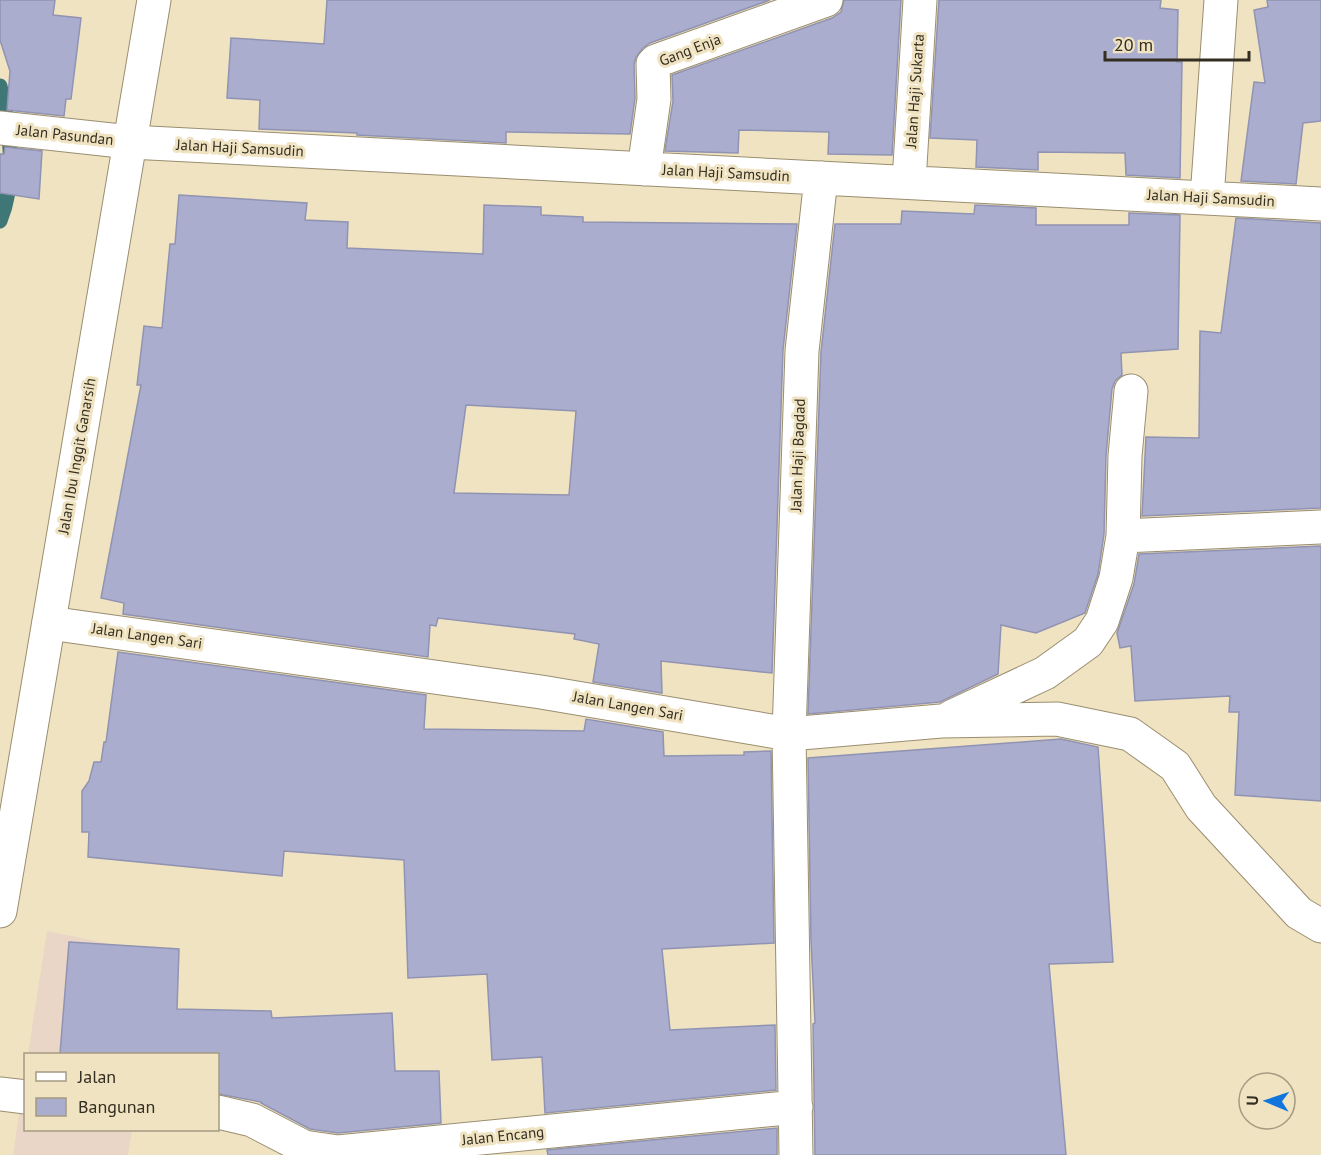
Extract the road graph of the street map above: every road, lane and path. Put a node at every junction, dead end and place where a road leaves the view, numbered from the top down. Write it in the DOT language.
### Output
graph roads {
  1 [pos="154,0"];
  2 [pos="826,0"];
  3 [pos="920,0"];
  4 [pos="1221,0"];
  5 [pos="9,129"];
  6 [pos="130,142"];
  7 [pos="644,169"];
  8 [pos="821,178"];
  9 [pos="909,182"];
  10 [pos="1207,198"];
  11 [pos="1321,204"];
  12 [pos="1131,392"];
  13 [pos="1321,526"];
  14 [pos="1123,536"];
  15 [pos="49,623"];
  16 [pos="941,721"];
  17 [pos="789,734"];
  18 [pos="4,864"];
  19 [pos="0,911"];
  20 [pos="1321,926"];
  21 [pos="0,1094"];
  22 [pos="24,1097"];
  23 [pos="796,1107"];
  24 [pos="219,1112"];
  25 [pos="796,1155"];
  1 -- 6 [label="street, Jalan Ibu Inggit Ganarsih"];
  2 -- 7 [label="street, Gang Enja"];
  3 -- 9 [label="street, Jalan Haji Sukarta"];
  4 -- 10 [label="street"];
  5 -- 6 [label="street, Jalan Pasundan"];
  6 -- 7 [label="street, Jalan Haji Samsudin"];
  6 -- 15 [label="street, Jalan Ibu Inggit Ganarsih"];
  7 -- 8 [label="street, Jalan Haji Samsudin"];
  8 -- 9 [label="street, Jalan Haji Samsudin"];
  8 -- 17 [label="street, Jalan Haji Bagdad"];
  9 -- 10 [label="street, Jalan Haji Samsudin"];
  10 -- 11 [label="street, Jalan Haji Samsudin"];
  12 -- 14 [label="street"];
  13 -- 14 [label="street"];
  14 -- 16 [label="street"];
  15 -- 17 [label="street, Jalan Langen Sari"];
  15 -- 18 [label="street, Jalan Ibu Inggit Ganarsih"];
  16 -- 17 [label="street, Jalan Langen Sari"];
  16 -- 20 [label="street, Jalan Langen Sari"];
  17 -- 23 [label="street"];
  18 -- 19 [label="street, Jalan Ibu Inggit Ganarsih"];
  21 -- 22 [label="street"];
  23 -- 24 [label="street, Jalan Encang"];
  23 -- 25 [label="street"];
}
